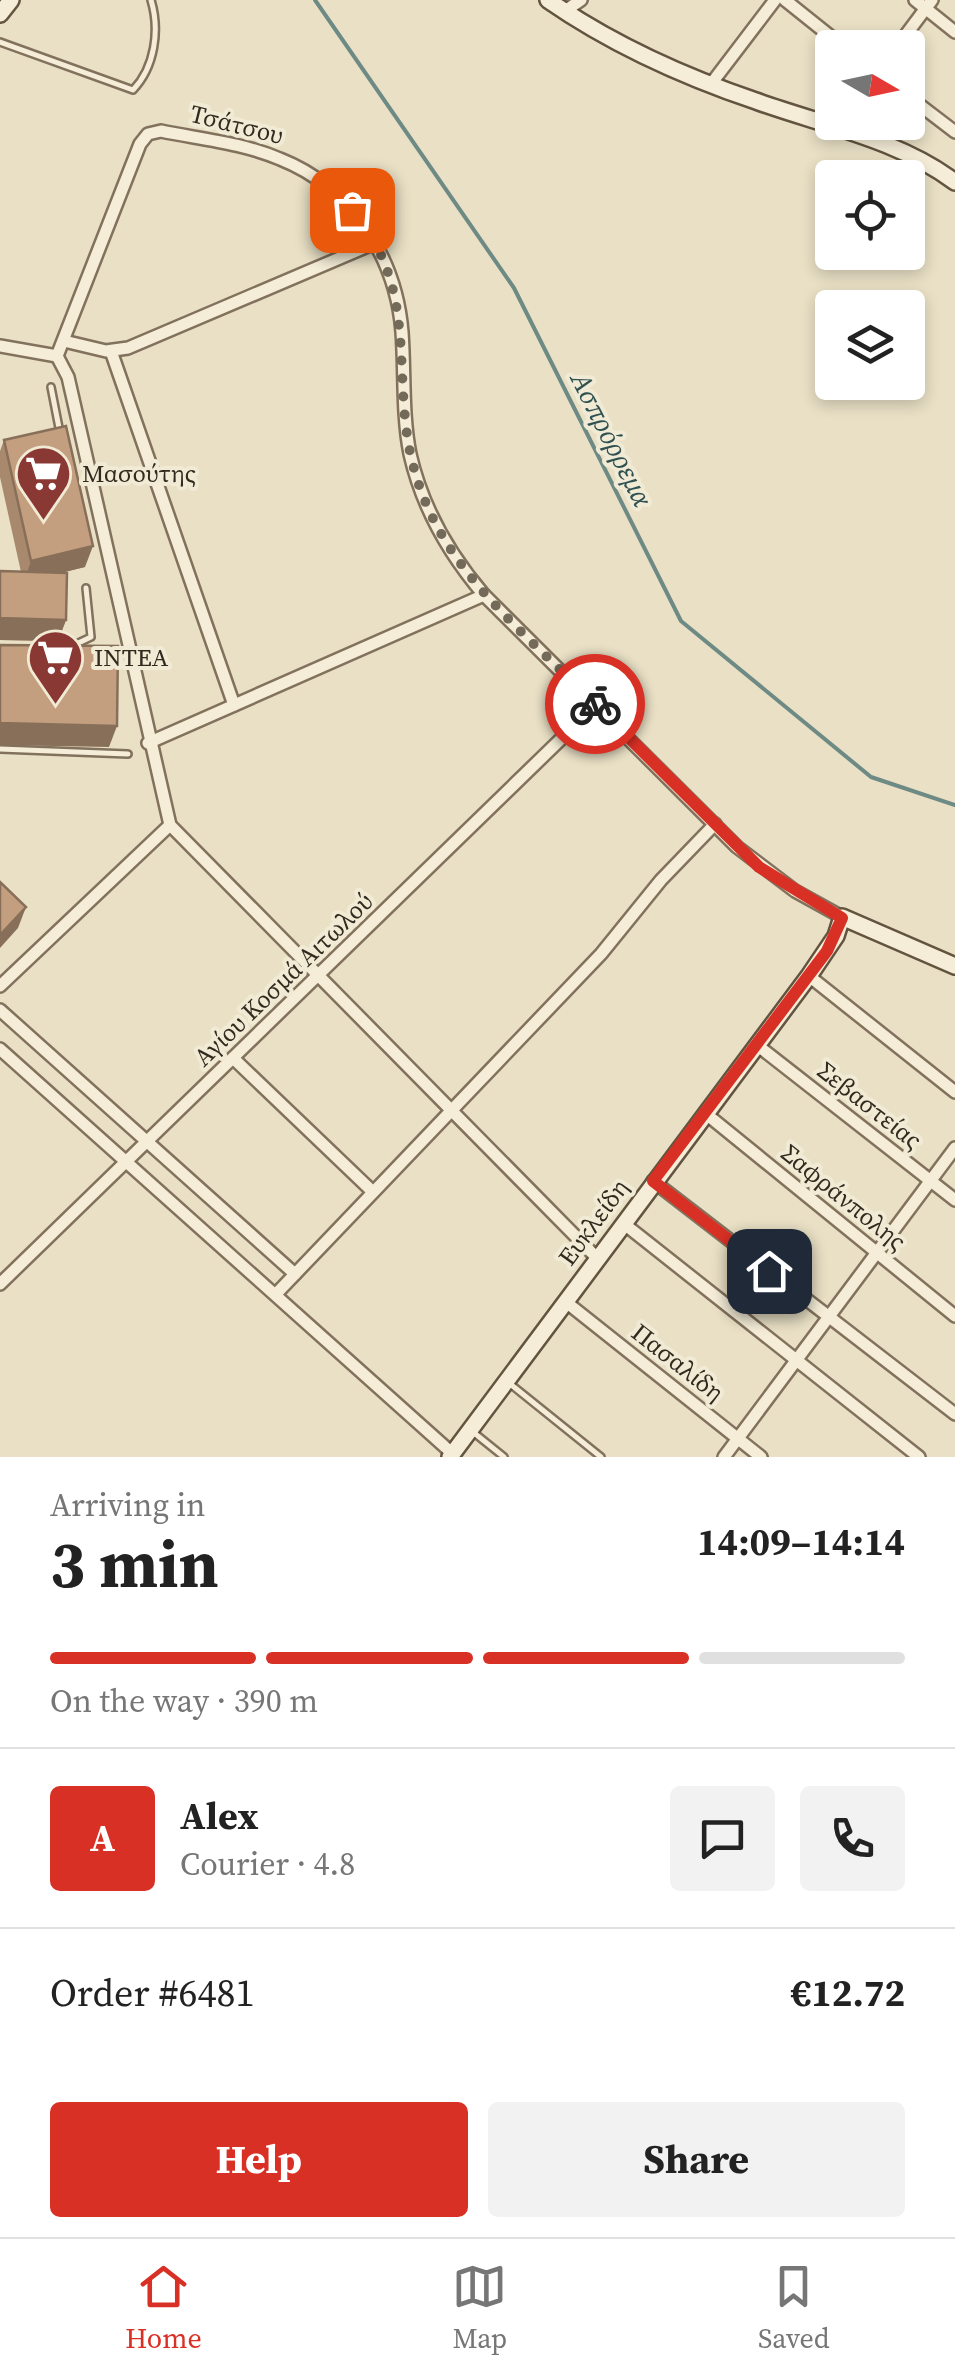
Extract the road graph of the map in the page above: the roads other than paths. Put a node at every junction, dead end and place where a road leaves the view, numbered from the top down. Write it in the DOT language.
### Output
graph roads {
  1 [pos="11,0"];
  2 [pos="151,0"];
  3 [pos="548,0"];
  4 [pos="581,0"];
  5 [pos="776,0"];
  6 [pos="785,0"];
  7 [pos="915,0"];
  8 [pos="929,5"];
  9 [pos="564,11"];
  10 [pos="0,14"];
  11 [pos="823,30"];
  12 [pos="910,30"];
  13 [pos="955,32"];
  14 [pos="0,42"];
  15 [pos="711,84"];
  16 [pos="925,109"];
  17 [pos="955,132"];
  18 [pos="955,182"];
  19 [pos="375,243"];
  20 [pos="64,341"];
  21 [pos="0,346"];
  22 [pos="111,351"];
  23 [pos="57,356"];
  24 [pos="51,387"];
  25 [pos="53,439"];
  26 [pos="86,588"];
  27 [pos="484,595"];
  28 [pos="68,647"];
  29 [pos="234,705"];
  30 [pos="596,706"];
  31 [pos="148,743"];
  32 [pos="0,749"];
  33 [pos="128,754"];
  34 [pos="715,824"];
  35 [pos="170,826"];
  36 [pos="842,918"];
  37 [pos="955,966"];
  38 [pos="809,976"];
  39 [pos="317,977"];
  40 [pos="0,986"];
  41 [pos="0,1010"];
  42 [pos="757,1045"];
  43 [pos="0,1049"];
  44 [pos="233,1058"];
  45 [pos="955,1092"];
  46 [pos="451,1111"];
  47 [pos="706,1113"];
  48 [pos="146,1142"];
  49 [pos="955,1148"];
  50 [pos="127,1161"];
  51 [pos="653,1181"];
  52 [pos="930,1181"];
  53 [pos="372,1192"];
  54 [pos="955,1200"];
  55 [pos="623,1223"];
  56 [pos="876,1252"];
  57 [pos="597,1258"];
  58 [pos="294,1274"];
  59 [pos="0,1284"];
  60 [pos="276,1294"];
  61 [pos="566,1302"];
  62 [pos="827,1316"];
  63 [pos="955,1316"];
  64 [pos="796,1359"];
  65 [pos="507,1381"];
  66 [pos="955,1414"];
  67 [pos="470,1430"];
  68 [pos="738,1438"];
  69 [pos="452,1455"];
  70 [pos="504,1457"];
  71 [pos="601,1457"];
  72 [pos="724,1457"];
  73 [pos="761,1457"];
  74 [pos="920,1457"];
  1 -- 10 [label="street"];
  2 -- 14 [label="lane"];
  3 -- 9 [label="street"];
  4 -- 9 [label="street"];
  5 -- 15 [label="street"];
  6 -- 11 [label="street"];
  7 -- 8 [label="street"];
  8 -- 12 [label="street"];
  8 -- 13 [label="street"];
  9 -- 15 [label="street"];
  15 -- 18 [label="street"];
  16 -- 17 [label="street"];
  19 -- 20 [label="street, Τσάτσου"];
  19 -- 22 [label="street"];
  19 -- 27 [label="street, Τσάτσου"];
  20 -- 22 [label="street"];
  20 -- 23 [label="street, Τσάτσου"];
  21 -- 23 [label="street"];
  22 -- 29 [label="street"];
  23 -- 31 [label="street"];
  24 -- 25 [label="lane"];
  26 -- 28 [label="lane"];
  27 -- 29 [label="street"];
  27 -- 30 [label="street, Τσάτσου"];
  29 -- 31 [label="street"];
  30 -- 34 [label="street, Τσάτσου"];
  30 -- 39 [label="street, Αγίου Κοσμά Αιτωλού"];
  31 -- 35 [label="street"];
  32 -- 33 [label="lane"];
  34 -- 36 [label="street, Τσάτσου"];
  34 -- 46 [label="street"];
  35 -- 39 [label="street"];
  35 -- 40 [label="street"];
  36 -- 37 [label="street, Τσάτσου"];
  36 -- 38 [label="street, Ευκλείδη"];
  38 -- 42 [label="street, Ευκλείδη"];
  38 -- 45 [label="street"];
  39 -- 44 [label="street, Αγίου Κοσμά Αιτωλού"];
  39 -- 46 [label="street"];
  41 -- 48 [label="street"];
  42 -- 47 [label="street, Ευκλείδη"];
  42 -- 52 [label="street, Σεβαστείας"];
  43 -- 50 [label="street"];
  44 -- 48 [label="street, Αγίου Κοσμά Αιτωλού"];
  44 -- 53 [label="street"];
  46 -- 53 [label="street"];
  46 -- 57 [label="street"];
  47 -- 51 [label="street, Ευκλείδη"];
  47 -- 56 [label="street, Σαφράνπολης"];
  48 -- 50 [label="street, Αγίου Κοσμά Αιτωλού"];
  48 -- 58 [label="street"];
  49 -- 52 [label="street"];
  50 -- 59 [label="street, Αγίου Κοσμά Αιτωλού"];
  50 -- 60 [label="street"];
  51 -- 55 [label="street, Ευκλείδη"];
  51 -- 62 [label="street"];
  52 -- 54 [label="street, Σεβαστείας"];
  52 -- 56 [label="street"];
  53 -- 58 [label="street"];
  55 -- 57 [label="street, Ευκλείδη"];
  55 -- 64 [label="street"];
  56 -- 62 [label="street"];
  56 -- 63 [label="street, Σαφράνπολης"];
  57 -- 61 [label="street, Ευκλείδη"];
  58 -- 60 [label="street"];
  60 -- 69 [label="street"];
  61 -- 65 [label="street, Ευκλείδη"];
  61 -- 68 [label="street, Πασαλίδη"];
  62 -- 64 [label="street"];
  62 -- 66 [label="street"];
  64 -- 68 [label="street"];
  64 -- 74 [label="street"];
  65 -- 67 [label="street, Ευκλείδη"];
  65 -- 71 [label="lane"];
  67 -- 69 [label="street, Ευκλείδη"];
  67 -- 70 [label="lane"];
  68 -- 72 [label="street"];
  68 -- 73 [label="street, Πασαλίδη"];
}
